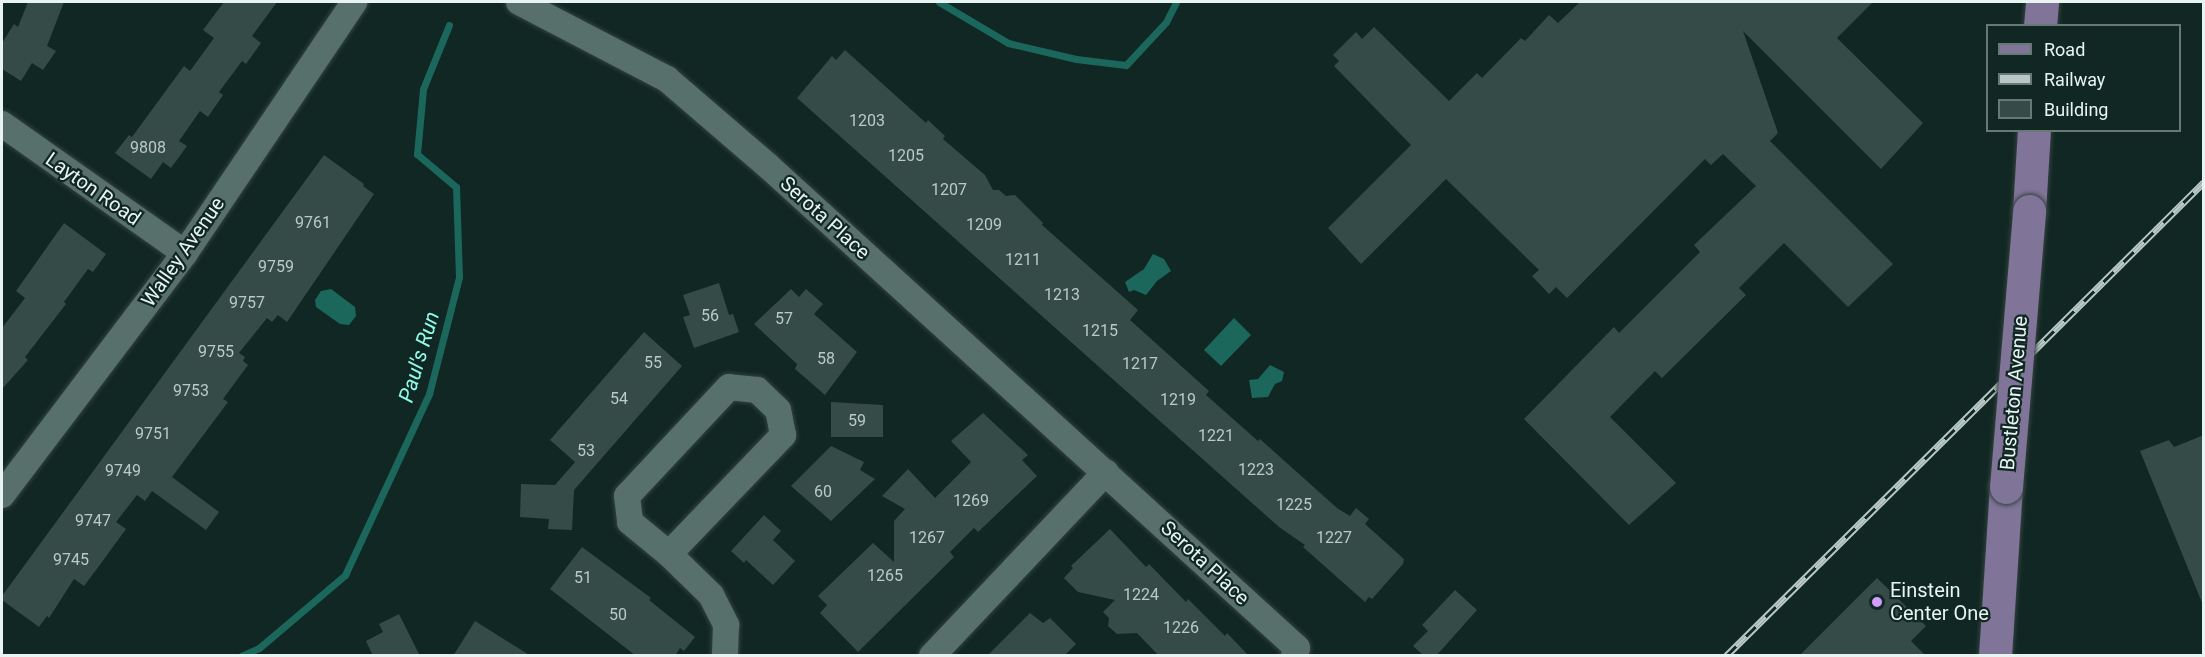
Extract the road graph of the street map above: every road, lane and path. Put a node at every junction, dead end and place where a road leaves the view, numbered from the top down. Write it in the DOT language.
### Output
graph roads {
  1 [pos="354,2"];
  2 [pos="519,2"];
  3 [pos="2042,2"];
  4 [pos="2040,24"];
  5 [pos="2,124"];
  6 [pos="2034,132"];
  7 [pos="185,253"];
  8 [pos="1106,472"];
  9 [pos="2,495"];
  10 [pos="669,554"];
  11 [pos="725,656"];
  12 [pos="932,656"];
  13 [pos="1294,656"];
  14 [pos="1995,656"];
  1 -- 7 [label="street, Walley Avenue"];
  2 -- 8 [label="street, Serota Place"];
  3 -- 4 [label="main road"];
  5 -- 7 [label="street, Layton Road"];
  6 -- 14 [label="main road, Bustleton Avenue, bridge"];
  7 -- 9 [label="street, Walley Avenue"];
  8 -- 12 [label="street"];
  8 -- 13 [label="street, Serota Place"];
  10 -- 10 [label="street"];
  10 -- 11 [label="street"];
}
